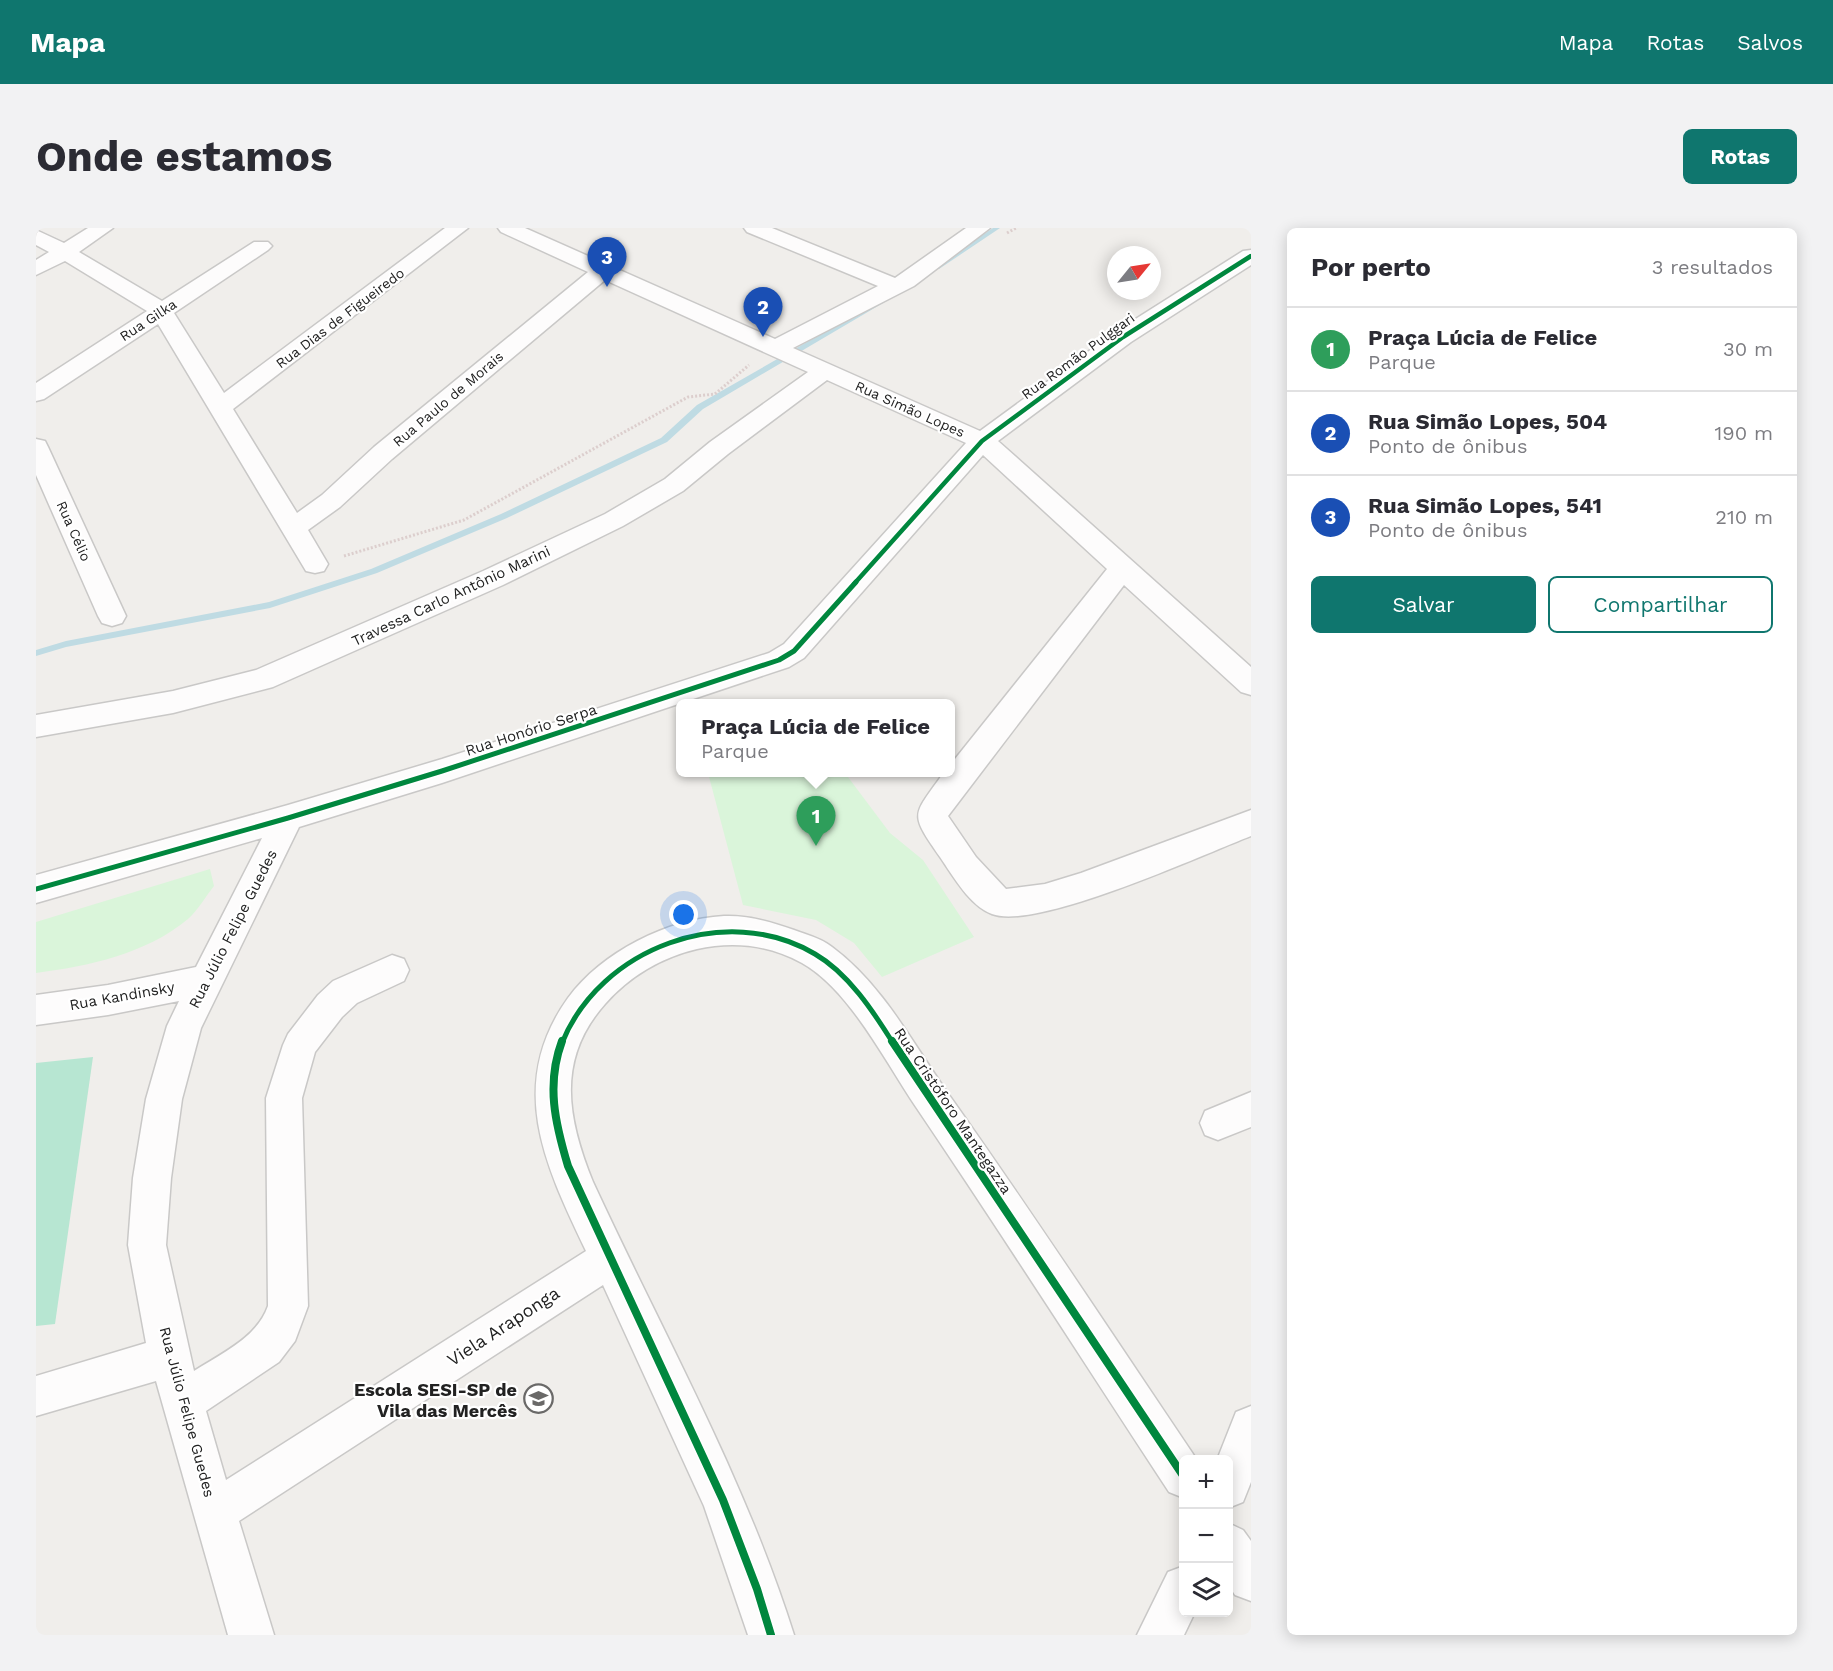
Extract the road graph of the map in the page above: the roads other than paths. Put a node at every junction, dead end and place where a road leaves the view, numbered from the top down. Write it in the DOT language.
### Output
graph roads {
  1 [pos="103,228"];
  2 [pos="458,228"];
  3 [pos="508,228"];
  4 [pos="754,228"];
  5 [pos="980,228"];
  6 [pos="36,236"];
  7 [pos="261,246"];
  8 [pos="65,252"];
  9 [pos="1251,256"];
  10 [pos="36,269"];
  11 [pos="603,270"];
  12 [pos="894,285"];
  13 [pos="162,311"];
  14 [pos="772,348"];
  15 [pos="811,366"];
  16 [pos="36,394"];
  17 [pos="221,408"];
  18 [pos="982,441"];
  19 [pos="36,447"];
  20 [pos="293,528"];
  21 [pos="315,564"];
  22 [pos="1123,567"];
  23 [pos="112,616"];
  24 [pos="1251,684"];
  25 [pos="36,726"];
  26 [pos="288,818"];
  27 [pos="1251,823"];
  28 [pos="36,889"];
  29 [pos="392,970"];
  30 [pos="207,980"];
  31 [pos="36,1010"];
  32 [pos="1251,1109"];
  33 [pos="1218,1123"];
  34 [pos="610,1258"];
  35 [pos="169,1358"];
  36 [pos="36,1396"];
  37 [pos="182,1403"];
  38 [pos="1251,1427"];
  39 [pos="1179,1470"];
  40 [pos="1233,1474"];
  41 [pos="215,1512"];
  42 [pos="1233,1552"];
  43 [pos="1251,1579"];
  44 [pos="1179,1598"];
  45 [pos="251,1635"];
  46 [pos="771,1635"];
  47 [pos="1160,1635"];
  1 -- 8 [label="street"];
  2 -- 17 [label="street, Rua Dias de Figueiredo"];
  3 -- 11 [label="street, Rua Simão Lopes"];
  4 -- 12 [label="street"];
  5 -- 12 [label="street"];
  6 -- 8 [label="street"];
  7 -- 13 [label="street, Rua Gilka"];
  8 -- 10 [label="street"];
  8 -- 13 [label="street"];
  9 -- 18 [label="street, Rua Romão Pulggari"];
  11 -- 14 [label="street, Rua Simão Lopes"];
  11 -- 20 [label="street, Rua Paulo de Morais"];
  12 -- 14 [label="street"];
  13 -- 16 [label="street, Rua Gilka"];
  13 -- 17 [label="street"];
  14 -- 15 [label="street, Rua Simão Lopes"];
  15 -- 18 [label="street, Rua Simão Lopes"];
  15 -- 25 [label="street, Travessa Carlo Antônio Marini"];
  17 -- 20 [label="street"];
  18 -- 22 [label="street, Rua Simão Lopes"];
  18 -- 26 [label="street, Rua Honório Serpa"];
  19 -- 23 [label="street, Rua Célio"];
  20 -- 21 [label="street"];
  22 -- 24 [label="street, Rua Simão Lopes"];
  22 -- 27 [label="street"];
  26 -- 28 [label="street, Rua Honório Serpa"];
  26 -- 30 [label="street, Rua Júlio Felipe Guedes"];
  29 -- 37 [label="street"];
  30 -- 31 [label="street, Rua Kandinsky"];
  30 -- 35 [label="street, Rua Júlio Felipe Guedes"];
  32 -- 33 [label="street"];
  34 -- 39 [label="street, Rua Cristóforo Mantegazza"];
  34 -- 41 [label="street, Viela Araponga"];
  34 -- 46 [label="street, Rua Cristóforo Mantegazza"];
  35 -- 36 [label="street"];
  35 -- 37 [label="street, Rua Júlio Felipe Guedes"];
  37 -- 41 [label="street, Rua Júlio Felipe Guedes"];
  38 -- 40 [label="street"];
  41 -- 45 [label="street, Rua Júlio Felipe Guedes"];
  42 -- 43 [label="street"];
  44 -- 47 [label="street"];
}
